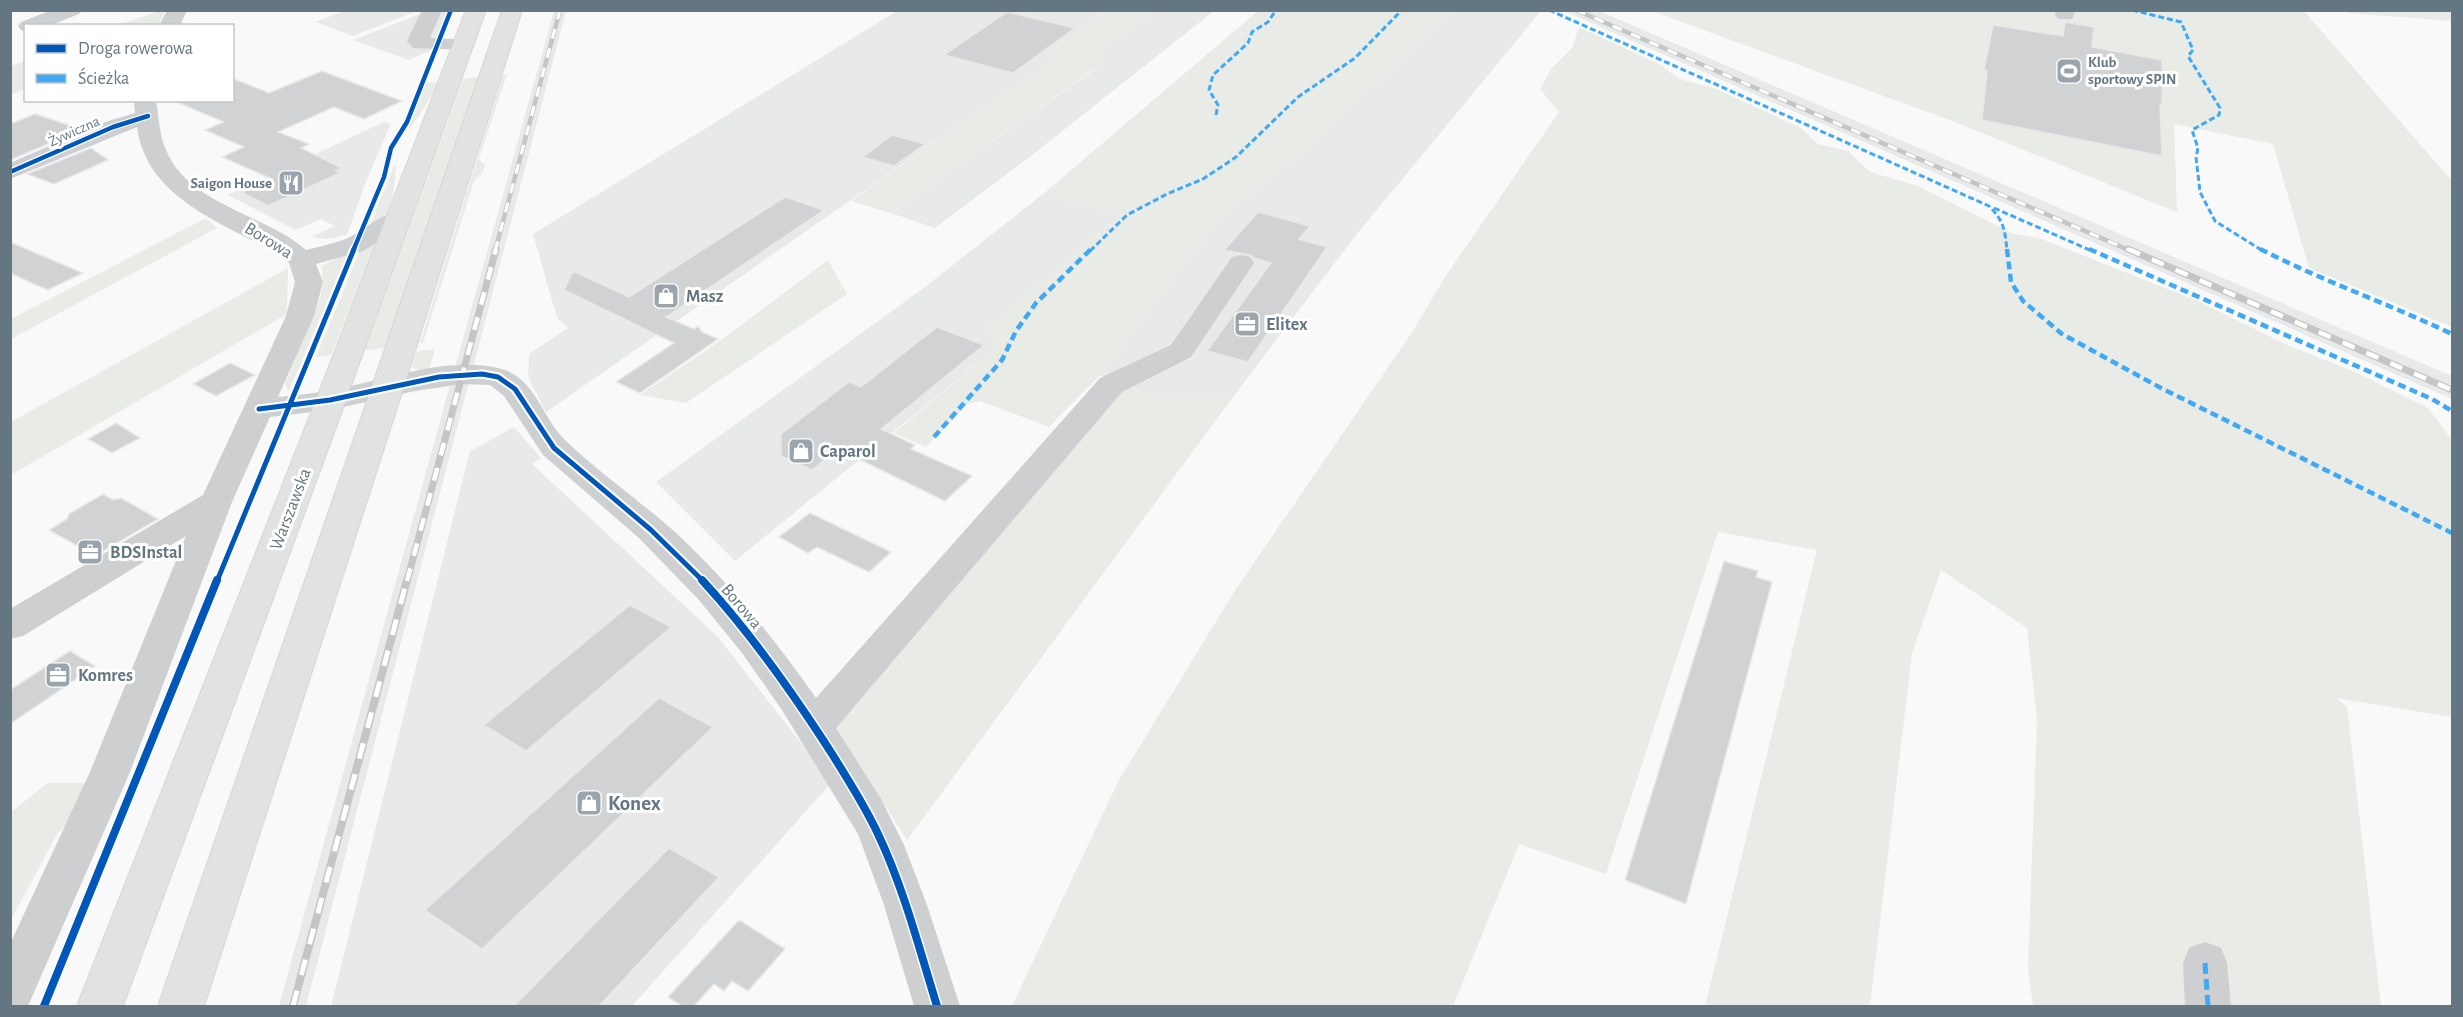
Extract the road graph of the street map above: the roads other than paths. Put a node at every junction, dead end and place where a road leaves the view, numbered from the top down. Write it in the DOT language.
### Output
graph roads {
  1 [pos="72,10"];
  2 [pos="177,10"];
  3 [pos="432,10"];
  4 [pos="476,10"];
  5 [pos="512,10"];
  6 [pos="33,24"];
  7 [pos="170,24"];
  8 [pos="464,44"];
  9 [pos="147,108"];
  10 [pos="10,172"];
  11 [pos="399,218"];
  12 [pos="301,261"];
  13 [pos="1241,263"];
  14 [pos="389,386"];
  15 [pos="332,400"];
  16 [pos="259,409"];
  17 [pos="216,502"];
  18 [pos="10,626"];
  19 [pos="814,726"];
  20 [pos="2205,963"];
  21 [pos="10,995"];
  22 [pos="100,1006"];
  23 [pos="181,1006"];
  24 [pos="937,1006"];
  25 [pos="2208,1006"];
  1 -- 6 [label="street"];
  2 -- 7 [label="street"];
  3 -- 8 [label="street"];
  4 -- 8 [label="main road, Warszawska"];
  5 -- 14 [label="main road"];
  8 -- 11 [label="main road, Warszawska"];
  9 -- 10 [label="street, Żywiczna"];
  9 -- 12 [label="street, Borowa"];
  11 -- 12 [label="street"];
  11 -- 15 [label="main road, Warszawska"];
  12 -- 16 [label="street, Borowa"];
  13 -- 19 [label="street"];
  14 -- 15 [label="street, Borowa"];
  14 -- 19 [label="street, Borowa"];
  14 -- 23 [label="main road"];
  15 -- 16 [label="street"];
  15 -- 22 [label="main road, Warszawska"];
  16 -- 17 [label="street, Borowa"];
  17 -- 18 [label="street"];
  17 -- 21 [label="street, Borowa"];
  19 -- 24 [label="street, Borowa"];
  20 -- 25 [label="street"];
}
